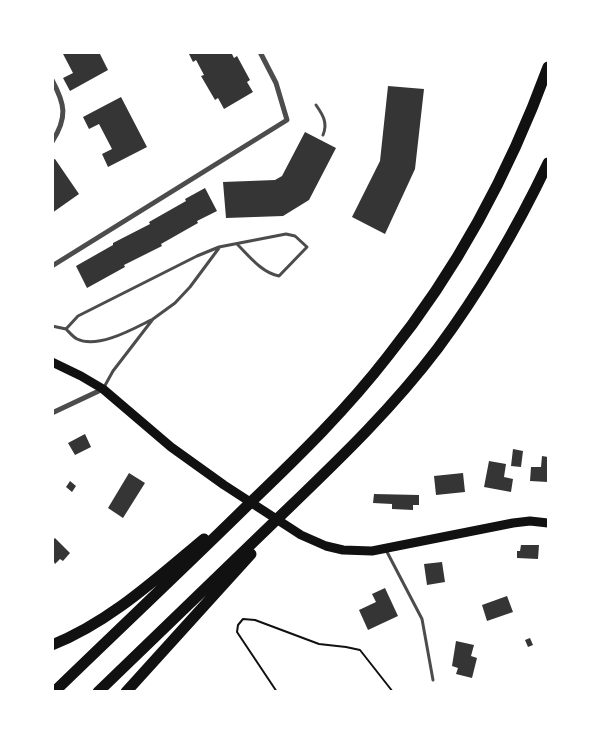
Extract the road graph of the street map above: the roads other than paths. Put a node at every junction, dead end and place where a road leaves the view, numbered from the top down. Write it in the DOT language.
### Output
graph roads {
  1 [pos="260,52"];
  2 [pos="548,67"];
  3 [pos="52,80"];
  4 [pos="316,105"];
  5 [pos="323,135"];
  6 [pos="52,142"];
  7 [pos="548,164"];
  8 [pos="237,244"];
  9 [pos="219,248"];
  10 [pos="52,266"];
  11 [pos="153,319"];
  12 [pos="52,326"];
  13 [pos="66,329"];
  14 [pos="52,362"];
  15 [pos="102,389"];
  16 [pos="52,413"];
  17 [pos="285,469"];
  18 [pos="317,481"];
  19 [pos="548,523"];
  20 [pos="386,550"];
  21 [pos="52,645"];
  22 [pos="432,680"];
  23 [pos="54,692"];
  24 [pos="98,692"];
  25 [pos="126,692"];
  1 -- 10 [label="street"];
  2 -- 17 [label="highway"];
  3 -- 6 [label="street"];
  4 -- 5 [label="lane"];
  7 -- 18 [label="highway"];
  8 -- 8 [label="lane"];
  8 -- 9 [label="lane"];
  9 -- 11 [label="lane"];
  9 -- 13 [label="lane"];
  11 -- 13 [label="lane"];
  11 -- 15 [label="lane"];
  12 -- 13 [label="lane"];
  14 -- 15 [label="main road"];
  15 -- 16 [label="street"];
  15 -- 20 [label="main road"];
  17 -- 21 [label="highway"];
  17 -- 23 [label="highway"];
  18 -- 24 [label="highway"];
  18 -- 25 [label="highway"];
  19 -- 20 [label="main road"];
  20 -- 22 [label="lane"];
}
